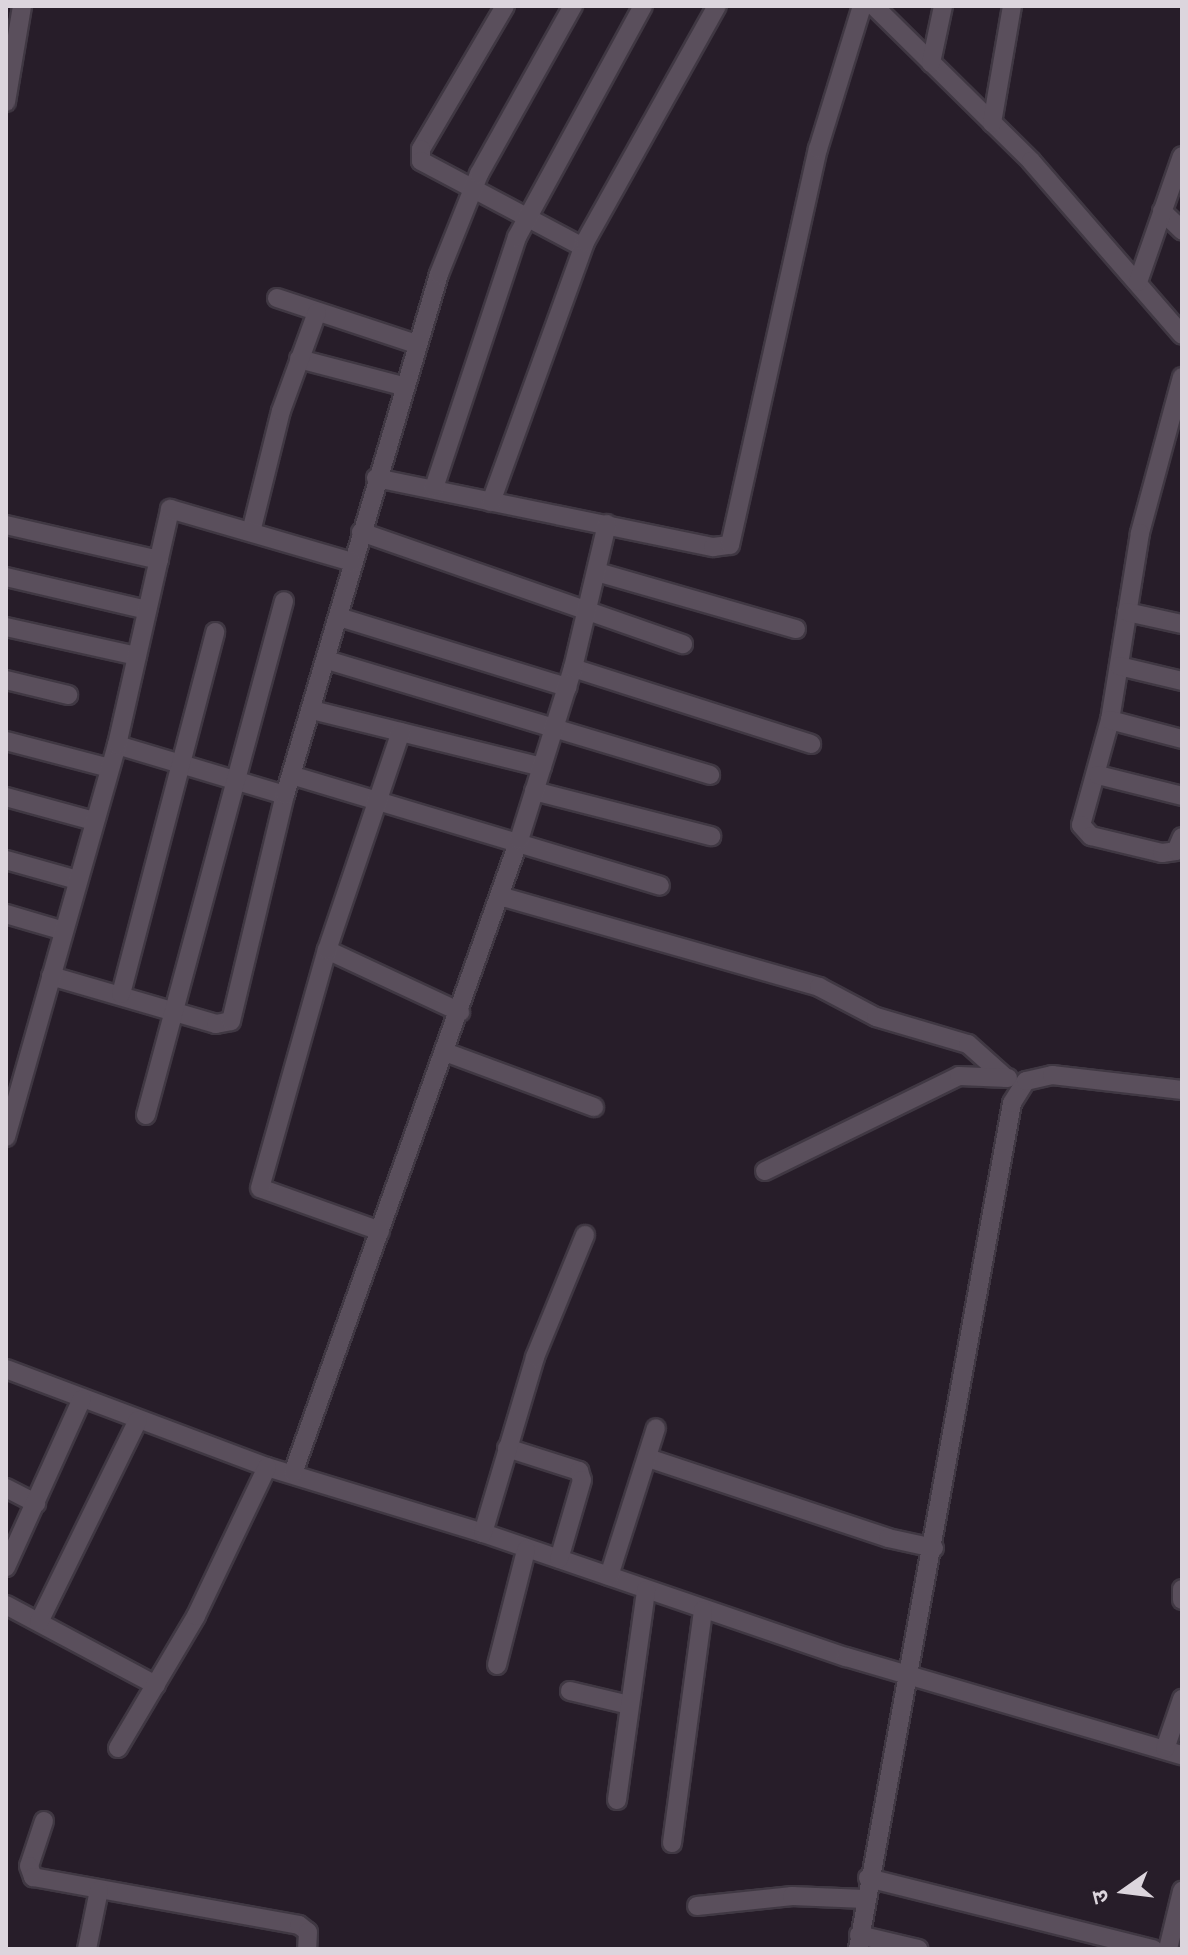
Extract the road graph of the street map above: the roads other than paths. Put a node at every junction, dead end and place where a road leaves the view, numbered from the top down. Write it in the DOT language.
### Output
graph roads {
  1 [pos="22,6"];
  2 [pos="505,6"];
  3 [pos="573,6"];
  4 [pos="643,6"];
  5 [pos="717,6"];
  6 [pos="862,6"];
  7 [pos="874,6"];
  8 [pos="943,6"];
  9 [pos="1012,6"];
  10 [pos="931,63"];
  11 [pos="6,102"];
  12 [pos="992,123"];
  13 [pos="1182,156"];
  14 [pos="472,188"];
  15 [pos="1162,211"];
  16 [pos="528,216"];
  17 [pos="1182,230"];
  18 [pos="583,247"];
  19 [pos="1138,282"];
  20 [pos="277,298"];
  21 [pos="317,312"];
  22 [pos="1182,335"];
  23 [pos="416,344"];
  24 [pos="299,359"];
  25 [pos="1182,377"];
  26 [pos="403,386"];
  27 [pos="376,478"];
  28 [pos="434,488"];
  29 [pos="491,502"];
  30 [pos="607,524"];
  31 [pos="6,525"];
  32 [pos="251,532"];
  33 [pos="361,532"];
  34 [pos="159,560"];
  35 [pos="352,562"];
  36 [pos="597,572"];
  37 [pos="6,577"];
  38 [pos="284,601"];
  39 [pos="147,610"];
  40 [pos="588,611"];
  41 [pos="1127,612"];
  42 [pos="339,617"];
  43 [pos="1182,624"];
  44 [pos="6,627"];
  45 [pos="796,629"];
  46 [pos="215,632"];
  47 [pos="683,644"];
  48 [pos="137,656"];
  49 [pos="327,660"];
  50 [pos="1119,666"];
  51 [pos="573,668"];
  52 [pos="6,680"];
  53 [pos="1182,681"];
  54 [pos="567,687"];
  55 [pos="68,695"];
  56 [pos="312,710"];
  57 [pos="1110,720"];
  58 [pos="553,731"];
  59 [pos="401,732"];
  60 [pos="1182,739"];
  61 [pos="6,741"];
  62 [pos="811,744"];
  63 [pos="117,745"];
  64 [pos="180,765"];
  65 [pos="542,767"];
  66 [pos="110,768"];
  67 [pos="291,775"];
  68 [pos="710,775"];
  69 [pos="1098,775"];
  70 [pos="238,781"];
  71 [pos="534,791"];
  72 [pos="285,795"];
  73 [pos="1182,796"];
  74 [pos="6,797"];
  75 [pos="375,799"];
  76 [pos="94,821"];
  77 [pos="711,836"];
  78 [pos="1182,837"];
  79 [pos="519,840"];
  80 [pos="6,860"];
  81 [pos="77,880"];
  82 [pos="660,886"];
  83 [pos="500,896"];
  84 [pos="6,914"];
  85 [pos="64,931"];
  86 [pos="327,950"];
  87 [pos="51,976"];
  88 [pos="121,994"];
  89 [pos="177,1011"];
  90 [pos="460,1012"];
  91 [pos="445,1052"];
  92 [pos="1006,1078"];
  93 [pos="1026,1081"];
  94 [pos="1182,1090"];
  95 [pos="594,1107"];
  96 [pos="146,1115"];
  97 [pos="6,1137"];
  98 [pos="765,1171"];
  99 [pos="380,1231"];
  100 [pos="585,1235"];
  101 [pos="6,1369"];
  102 [pos="82,1399"];
  103 [pos="138,1420"];
  104 [pos="656,1428"];
  105 [pos="507,1448"];
  106 [pos="648,1458"];
  107 [pos="267,1467"];
  108 [pos="293,1473"];
  109 [pos="6,1488"];
  110 [pos="36,1503"];
  111 [pos="483,1533"];
  112 [pos="934,1548"];
  113 [pos="526,1550"];
  114 [pos="559,1559"];
  115 [pos="6,1567"];
  116 [pos="609,1576"];
  117 [pos="1182,1589"];
  118 [pos="646,1590"];
  119 [pos="1182,1600"];
  120 [pos="6,1605"];
  121 [pos="703,1610"];
  122 [pos="39,1622"];
  123 [pos="497,1665"];
  124 [pos="909,1675"];
  125 [pos="156,1685"];
  126 [pos="570,1691"];
  127 [pos="1182,1699"];
  128 [pos="629,1705"];
  129 [pos="118,1748"];
  130 [pos="1174,1752"];
  131 [pos="617,1800"];
  132 [pos="44,1821"];
  133 [pos="672,1843"];
  134 [pos="868,1878"];
  135 [pos="99,1890"];
  136 [pos="1182,1893"];
  137 [pos="865,1899"];
  138 [pos="697,1906"];
  139 [pos="1180,1917"];
  140 [pos="858,1942"];
  141 [pos="87,1949"];
  142 [pos="307,1949"];
  143 [pos="918,1949"];
  144 [pos="1153,1949"];
  145 [pos="1168,1949"];
  1 -- 11 [label="street"];
  2 -- 14 [label="street"];
  3 -- 14 [label="street"];
  4 -- 16 [label="street"];
  5 -- 18 [label="street"];
  6 -- 30 [label="street"];
  7 -- 10 [label="street"];
  8 -- 10 [label="street"];
  9 -- 12 [label="street"];
  10 -- 12 [label="street"];
  12 -- 19 [label="street"];
  13 -- 15 [label="street"];
  14 -- 16 [label="street"];
  14 -- 23 [label="street"];
  15 -- 17 [label="street"];
  15 -- 19 [label="street"];
  16 -- 18 [label="street"];
  16 -- 28 [label="street"];
  18 -- 29 [label="street"];
  19 -- 22 [label="street"];
  20 -- 21 [label="street"];
  21 -- 23 [label="street"];
  21 -- 24 [label="street"];
  23 -- 26 [label="street"];
  24 -- 26 [label="street"];
  24 -- 32 [label="street"];
  25 -- 41 [label="street"];
  26 -- 27 [label="street"];
  27 -- 28 [label="street"];
  27 -- 33 [label="street"];
  28 -- 29 [label="street"];
  29 -- 30 [label="street"];
  30 -- 36 [label="street"];
  31 -- 34 [label="street"];
  32 -- 34 [label="street"];
  32 -- 35 [label="street"];
  33 -- 35 [label="street"];
  33 -- 40 [label="street"];
  34 -- 39 [label="street"];
  35 -- 42 [label="street"];
  36 -- 40 [label="street"];
  36 -- 45 [label="street"];
  37 -- 39 [label="street"];
  38 -- 70 [label="street"];
  39 -- 48 [label="street"];
  40 -- 47 [label="street"];
  40 -- 51 [label="street"];
  41 -- 43 [label="street"];
  41 -- 50 [label="street"];
  42 -- 49 [label="street"];
  42 -- 54 [label="street"];
  44 -- 48 [label="street"];
  46 -- 64 [label="street"];
  48 -- 63 [label="street"];
  49 -- 56 [label="street"];
  49 -- 58 [label="street"];
  50 -- 53 [label="street"];
  50 -- 57 [label="street"];
  51 -- 54 [label="street"];
  51 -- 62 [label="street"];
  52 -- 55 [label="street"];
  54 -- 58 [label="street"];
  56 -- 59 [label="street"];
  56 -- 67 [label="street"];
  57 -- 60 [label="street"];
  57 -- 69 [label="street"];
  58 -- 65 [label="street"];
  58 -- 68 [label="street"];
  59 -- 65 [label="street"];
  59 -- 75 [label="street"];
  61 -- 66 [label="street"];
  63 -- 64 [label="street"];
  63 -- 66 [label="street"];
  64 -- 70 [label="street"];
  64 -- 88 [label="street"];
  65 -- 71 [label="street"];
  66 -- 76 [label="street"];
  67 -- 72 [label="street"];
  67 -- 75 [label="street"];
  69 -- 73 [label="street"];
  69 -- 78 [label="street"];
  70 -- 72 [label="street"];
  70 -- 89 [label="street"];
  71 -- 77 [label="street"];
  71 -- 79 [label="street"];
  72 -- 89 [label="street"];
  74 -- 76 [label="street"];
  75 -- 79 [label="street"];
  75 -- 86 [label="street"];
  76 -- 81 [label="street"];
  79 -- 82 [label="street"];
  79 -- 83 [label="street"];
  80 -- 81 [label="street"];
  81 -- 85 [label="street"];
  83 -- 90 [label="street"];
  83 -- 92 [label="street"];
  84 -- 85 [label="street"];
  85 -- 87 [label="street"];
  86 -- 90 [label="street"];
  86 -- 99 [label="street"];
  87 -- 88 [label="street"];
  87 -- 97 [label="street"];
  88 -- 89 [label="street"];
  89 -- 96 [label="street"];
  90 -- 91 [label="street"];
  91 -- 95 [label="street"];
  91 -- 99 [label="street"];
  92 -- 93 [label="street"];
  92 -- 98 [label="street"];
  93 -- 94 [label="street"];
  93 -- 112 [label="street"];
  99 -- 108 [label="street"];
  100 -- 105 [label="street"];
  101 -- 102 [label="street"];
  102 -- 103 [label="street"];
  102 -- 110 [label="street"];
  103 -- 107 [label="street"];
  103 -- 122 [label="street"];
  104 -- 106 [label="street"];
  105 -- 111 [label="street"];
  105 -- 114 [label="street"];
  106 -- 112 [label="street"];
  106 -- 116 [label="street"];
  107 -- 108 [label="street"];
  107 -- 125 [label="street"];
  108 -- 111 [label="street"];
  109 -- 110 [label="street"];
  110 -- 115 [label="street"];
  111 -- 113 [label="street"];
  112 -- 124 [label="street"];
  113 -- 114 [label="street"];
  113 -- 123 [label="street"];
  114 -- 116 [label="street"];
  116 -- 118 [label="street"];
  117 -- 119 [label="street"];
  118 -- 121 [label="street"];
  118 -- 128 [label="street"];
  120 -- 122 [label="street"];
  121 -- 124 [label="street"];
  121 -- 133 [label="street"];
  122 -- 125 [label="street"];
  124 -- 130 [label="street"];
  124 -- 134 [label="street"];
  125 -- 129 [label="street"];
  126 -- 128 [label="street"];
  127 -- 130 [label="street"];
  128 -- 131 [label="street"];
  132 -- 135 [label="street"];
  134 -- 137 [label="street"];
  134 -- 144 [label="street"];
  135 -- 141 [label="street"];
  135 -- 142 [label="street"];
  136 -- 139 [label="street"];
  137 -- 138 [label="street"];
  137 -- 140 [label="street"];
  139 -- 145 [label="street"];
  140 -- 143 [label="street"];
}
